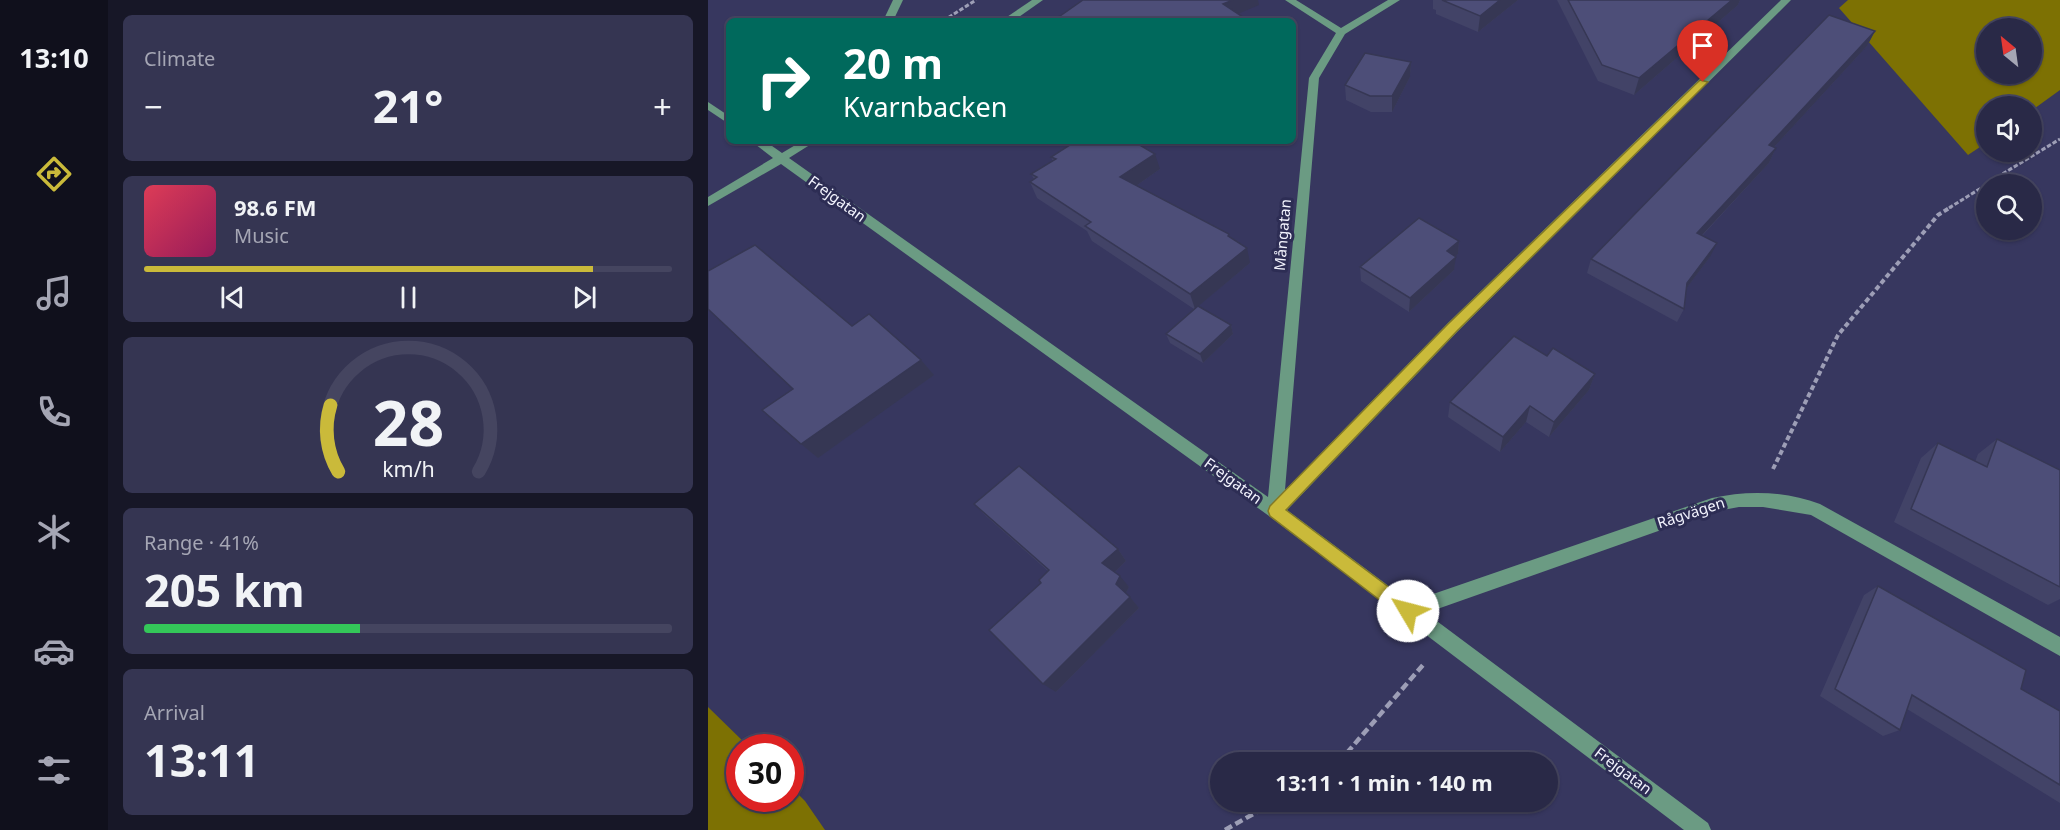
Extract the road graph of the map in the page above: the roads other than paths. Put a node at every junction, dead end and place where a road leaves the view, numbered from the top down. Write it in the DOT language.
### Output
graph roads {
  1 [pos="898,0"];
  2 [pos="1038,0"];
  3 [pos="1290,0"];
  4 [pos="1395,0"];
  5 [pos="1786,0"];
  6 [pos="889,18"];
  7 [pos="1011,18"];
  8 [pos="1341,32"];
  9 [pos="708,105"];
  10 [pos="726,118"];
  11 [pos="761,144"];
  12 [pos="805,144"];
  13 [pos="780,158"];
  14 [pos="708,201"];
  15 [pos="1275,511"];
  16 [pos="1408,611"];
  17 [pos="2060,647"];
  18 [pos="1701,830"];
  1 -- 6 [label="street"];
  2 -- 7 [label="street"];
  3 -- 8 [label="street"];
  4 -- 8 [label="street, Mångatan"];
  5 -- 15 [label="street"];
  8 -- 15 [label="street, Mångatan"];
  9 -- 10 [label="street"];
  11 -- 13 [label="street, Frejgatan"];
  12 -- 13 [label="street"];
  13 -- 14 [label="street"];
  13 -- 15 [label="street, Frejgatan"];
  15 -- 16 [label="street, Frejgatan"];
  16 -- 17 [label="street, Rågvägen"];
  16 -- 18 [label="street, Frejgatan"];
}
